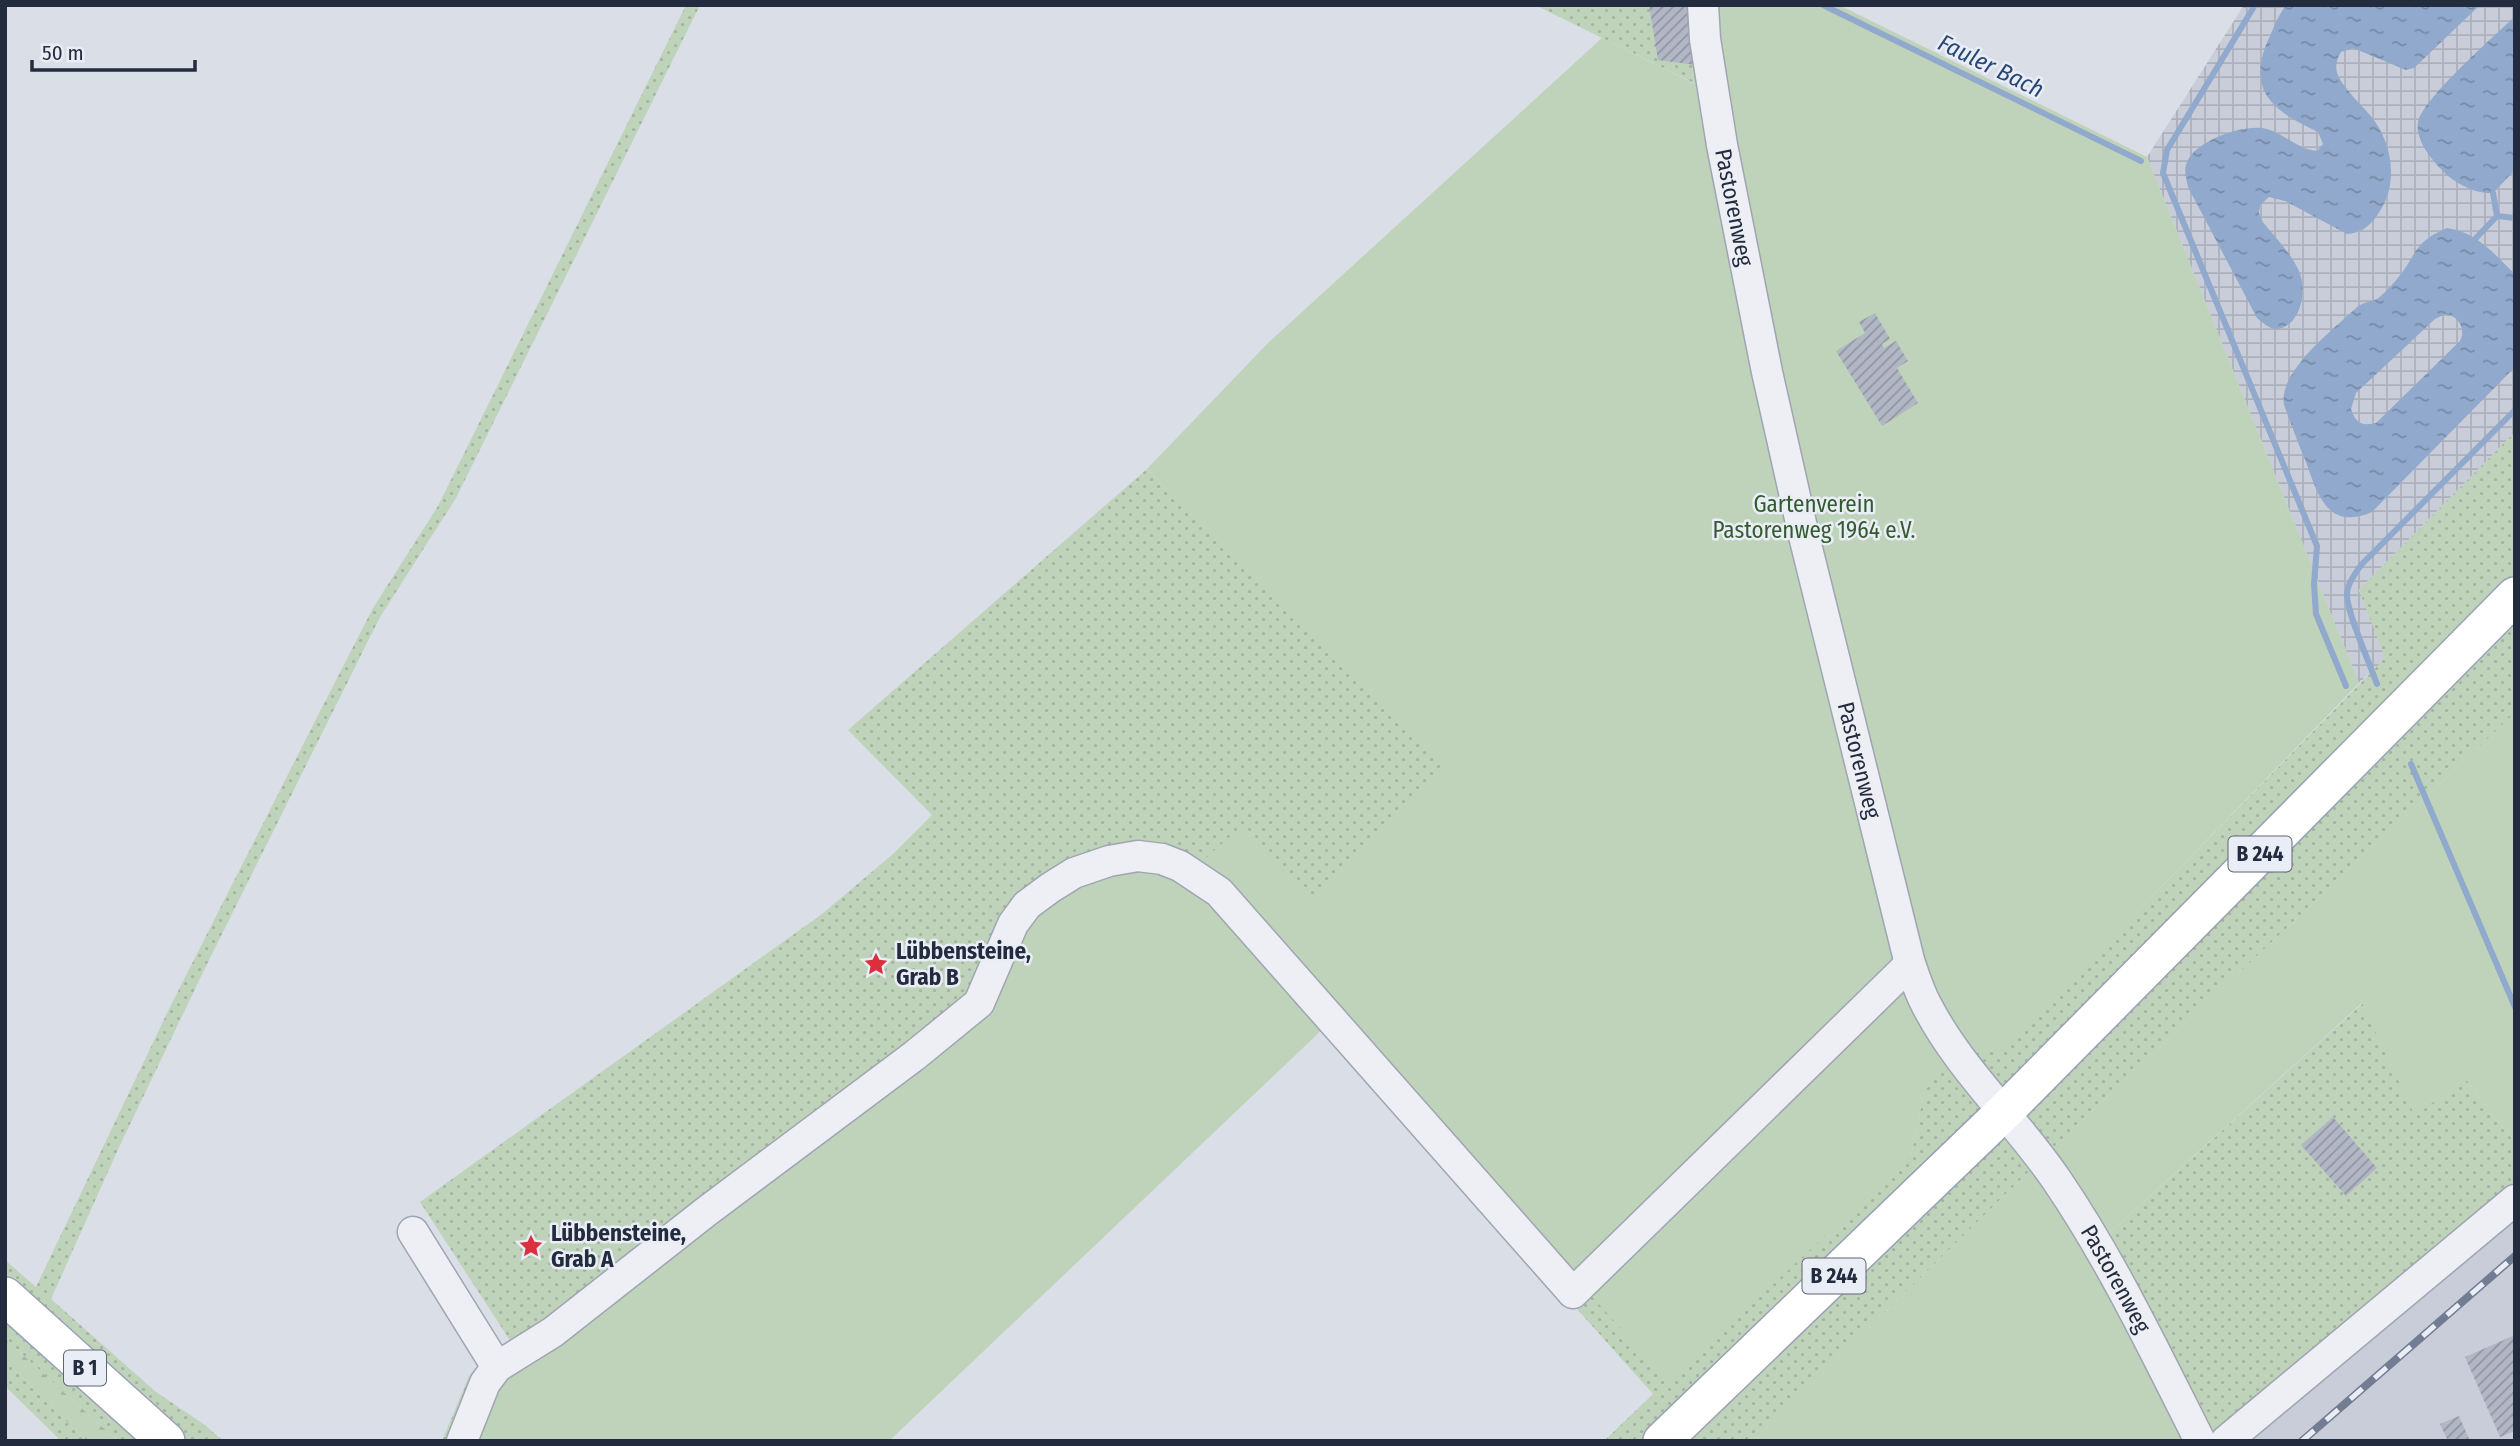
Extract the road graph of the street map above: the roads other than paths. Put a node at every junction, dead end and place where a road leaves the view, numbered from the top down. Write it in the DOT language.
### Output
graph roads {
  1 [pos="1703,5"];
  2 [pos="2515,596"];
  3 [pos="1910,964"];
  4 [pos="2005,1111"];
  5 [pos="2515,1200"];
  6 [pos="413,1232"];
  7 [pos="5,1296"];
  8 [pos="498,1367"];
  9 [pos="166,1441"];
  10 [pos="462,1441"];
  11 [pos="1662,1441"];
  12 [pos="2200,1441"];
  13 [pos="2226,1441"];
  1 -- 3 [label="street, Pastorenweg"];
  2 -- 4 [label="main road, B 244"];
  3 -- 4 [label="street, Pastorenweg"];
  3 -- 8 [label="street"];
  4 -- 11 [label="main road, B 244"];
  4 -- 12 [label="street, Pastorenweg"];
  5 -- 13 [label="street"];
  6 -- 8 [label="street"];
  7 -- 9 [label="main road, B 1"];
  8 -- 10 [label="street"];
}
